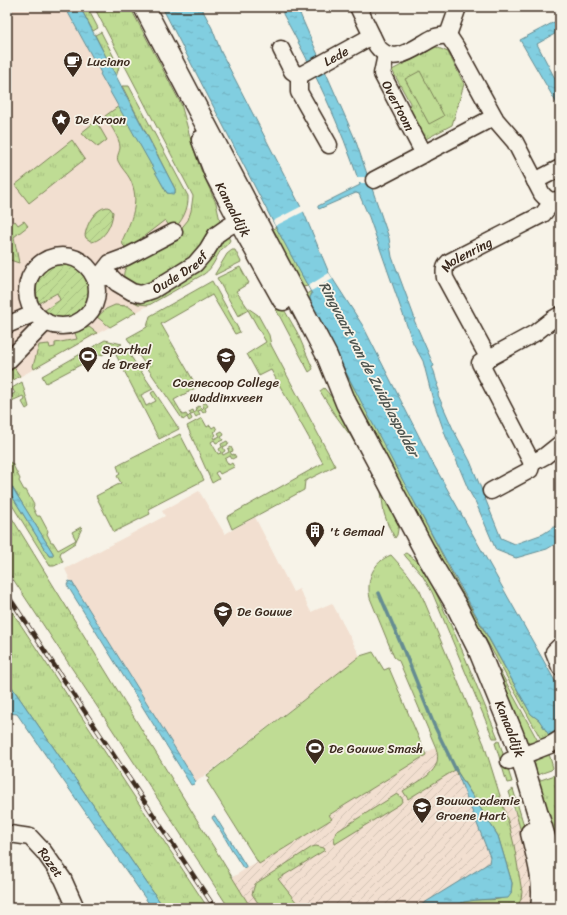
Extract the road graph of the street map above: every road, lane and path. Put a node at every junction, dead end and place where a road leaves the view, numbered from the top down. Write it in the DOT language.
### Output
graph roads {
  1 [pos="136,7"];
  2 [pos="144,7"];
  3 [pos="358,7"];
  4 [pos="458,7"];
  5 [pos="448,35"];
  6 [pos="372,36"];
  7 [pos="281,49"];
  8 [pos="386,55"];
  9 [pos="304,74"];
  10 [pos="494,117"];
  11 [pos="329,145"];
  12 [pos="424,154"];
  13 [pos="560,168"];
  14 [pos="374,180"];
  15 [pos="535,181"];
  16 [pos="557,200"];
  17 [pos="246,216"];
  18 [pos="174,232"];
  19 [pos="96,281"];
  20 [pos="560,315"];
  21 [pos="41,317"];
  22 [pos="7,326"];
  23 [pos="18,349"];
  24 [pos="489,359"];
  25 [pos="7,362"];
  26 [pos="560,444"];
  27 [pos="532,463"];
  28 [pos="491,491"];
  29 [pos="557,740"];
  30 [pos="515,759"];
  31 [pos="8,832"];
  32 [pos="76,908"];
  33 [pos="541,908"];
  34 [pos="558,908"];
  1 -- 17 [label="main road, Kanaaldijk"];
  2 -- 17 [label="main road, Kanaaldijk"];
  3 -- 6 [label="street"];
  4 -- 5 [label="street"];
  5 -- 8 [label="street"];
  5 -- 10 [label="street"];
  6 -- 8 [label="street"];
  6 -- 9 [label="street, Lede"];
  7 -- 9 [label="street"];
  8 -- 12 [label="street, Overtoom"];
  9 -- 11 [label="street"];
  10 -- 12 [label="street"];
  10 -- 15 [label="street, Molenring"];
  12 -- 14 [label="street"];
  13 -- 15 [label="street"];
  15 -- 16 [label="street, Molenring"];
  16 -- 24 [label="street, Molenring"];
  17 -- 19 [label="street, Oude Dreef"];
  17 -- 30 [label="main road, Kanaaldijk"];
  18 -- 19 [label="street"];
  19 -- 21 [label="street"];
  19 -- 21 [label="street"];
  20 -- 24 [label="street"];
  21 -- 22 [label="street"];
  21 -- 23 [label="street"];
  22 -- 23 [label="street"];
  23 -- 25 [label="street"];
  24 -- 27 [label="street"];
  26 -- 27 [label="street"];
  27 -- 28 [label="street"];
  29 -- 30 [label="street"];
  30 -- 33 [label="main road, Kanaaldijk"];
  30 -- 34 [label="main road, Kanaaldijk"];
  31 -- 32 [label="street, Rozet"];
}
